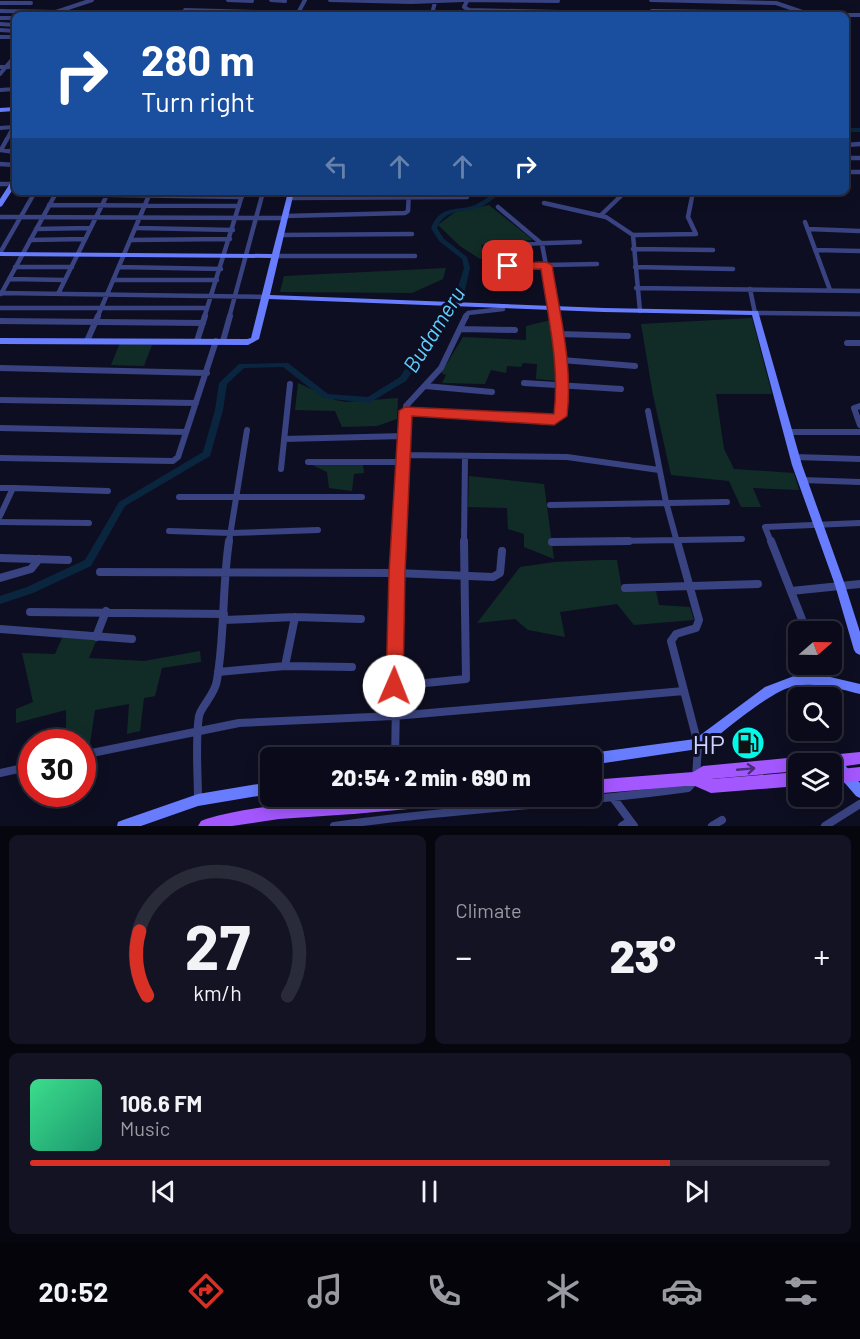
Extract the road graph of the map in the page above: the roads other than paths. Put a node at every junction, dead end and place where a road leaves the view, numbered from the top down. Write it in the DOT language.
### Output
graph roads {
  1 [pos="92,0"];
  2 [pos="228,0"];
  3 [pos="272,0"];
  4 [pos="330,0"];
  5 [pos="465,0"];
  6 [pos="651,0"];
  7 [pos="252,1"];
  8 [pos="285,1"];
  9 [pos="557,1"];
  10 [pos="668,1"];
  11 [pos="32,2"];
  12 [pos="435,2"];
  13 [pos="0,3"];
  14 [pos="362,7"];
  15 [pos="185,10"];
  16 [pos="0,11"];
  17 [pos="652,11"];
  18 [pos="25,12"];
  19 [pos="55,12"];
  20 [pos="206,12"];
  21 [pos="245,12"];
  22 [pos="336,12"];
  23 [pos="395,12"];
  24 [pos="432,12"];
  25 [pos="529,12"];
  26 [pos="662,12"];
  27 [pos="802,12"];
  28 [pos="12,60"];
  29 [pos="0,67"];
  30 [pos="6,67"];
  31 [pos="12,67"];
  32 [pos="0,74"];
  33 [pos="12,129"];
  34 [pos="1,150"];
  35 [pos="12,185"];
  36 [pos="33,195"];
  37 [pos="55,195"];
  38 [pos="106,195"];
  39 [pos="150,195"];
  40 [pos="242,195"];
  41 [pos="262,195"];
  42 [pos="290,195"];
  43 [pos="408,195"];
  44 [pos="622,195"];
  45 [pos="692,195"];
  46 [pos="467,197"];
  47 [pos="544,203"];
  48 [pos="0,204"];
  49 [pos="102,204"];
  50 [pos="49,205"];
  51 [pos="146,206"];
  52 [pos="239,206"];
  53 [pos="498,207"];
  54 [pos="601,215"];
  55 [pos="21,216"];
  56 [pos="43,216"];
  57 [pos="98,216"];
  58 [pos="142,216"];
  59 [pos="0,217"];
  60 [pos="285,217"];
  61 [pos="235,218"];
  62 [pos="257,218"];
  63 [pos="805,222"];
  64 [pos="90,228"];
  65 [pos="137,228"];
  66 [pos="36,229"];
  67 [pos="233,230"];
  68 [pos="808,230"];
  69 [pos="860,231"];
  70 [pos="411,234"];
  71 [pos="633,235"];
  72 [pos="281,236"];
  73 [pos="85,239"];
  74 [pos="30,240"];
  75 [pos="130,240"];
  76 [pos="230,240"];
  77 [pos="580,242"];
  78 [pos="542,244"];
  79 [pos="487,245"];
  80 [pos="633,249"];
  81 [pos="713,250"];
  82 [pos="815,250"];
  83 [pos="860,251"];
  84 [pos="0,253"];
  85 [pos="22,255"];
  86 [pos="77,255"];
  87 [pos="124,255"];
  88 [pos="225,255"];
  89 [pos="246,255"];
  90 [pos="275,256"];
  91 [pos="415,256"];
  92 [pos="597,264"];
  93 [pos="546,265"];
  94 [pos="15,267"];
  95 [pos="72,267"];
  96 [pos="118,267"];
  97 [pos="489,267"];
  98 [pos="634,267"];
  99 [pos="221,268"];
  100 [pos="733,269"];
  101 [pos="9,279"];
  102 [pos="64,280"];
  103 [pos="113,280"];
  104 [pos="217,280"];
  105 [pos="636,288"];
  106 [pos="750,290"];
  107 [pos="830,290"];
  108 [pos="860,291"];
  109 [pos="0,294"];
  110 [pos="58,294"];
  111 [pos="107,294"];
  112 [pos="212,295"];
  113 [pos="235,295"];
  114 [pos="267,297"];
  115 [pos="502,307"];
  116 [pos="0,308"];
  117 [pos="100,308"];
  118 [pos="207,308"];
  119 [pos="554,308"];
  120 [pos="640,311"];
  121 [pos="755,313"];
  122 [pos="860,314"];
  123 [pos="0,321"];
  124 [pos="95,322"];
  125 [pos="203,323"];
  126 [pos="460,329"];
  127 [pos="515,330"];
  128 [pos="559,334"];
  129 [pos="628,336"];
  130 [pos="0,341"];
  131 [pos="87,341"];
  132 [pos="197,341"];
  133 [pos="219,341"];
  134 [pos="847,343"];
  135 [pos="860,343"];
  136 [pos="562,360"];
  137 [pos="635,366"];
  138 [pos="0,368"];
  139 [pos="207,373"];
  140 [pos="524,383"];
  141 [pos="290,384"];
  142 [pos="425,386"];
  143 [pos="563,386"];
  144 [pos="621,389"];
  145 [pos="492,392"];
  146 [pos="0,400"];
  147 [pos="196,403"];
  148 [pos="860,406"];
  149 [pos="405,411"];
  150 [pos="648,411"];
  151 [pos="860,425"];
  152 [pos="0,428"];
  153 [pos="247,430"];
  154 [pos="186,432"];
  155 [pos="788,432"];
  156 [pos="860,432"];
  157 [pos="404,436"];
  158 [pos="284,439"];
  159 [pos="465,456"];
  160 [pos="795,457"];
  161 [pos="0,458"];
  162 [pos="403,459"];
  163 [pos="860,459"];
  164 [pos="308,462"];
  165 [pos="281,469"];
  166 [pos="659,470"];
  167 [pos="802,480"];
  168 [pos="860,482"];
  169 [pos="0,488"];
  170 [pos="13,488"];
  171 [pos="108,491"];
  172 [pos="237,497"];
  173 [pos="362,497"];
  174 [pos="179,498"];
  175 [pos="666,502"];
  176 [pos="727,502"];
  177 [pos="550,505"];
  178 [pos="0,516"];
  179 [pos="0,522"];
  180 [pos="89,523"];
  181 [pos="817,523"];
  182 [pos="860,523"];
  183 [pos="318,530"];
  184 [pos="169,531"];
  185 [pos="231,533"];
  186 [pos="742,539"];
  187 [pos="677,541"];
  188 [pos="552,542"];
  189 [pos="502,551"];
  190 [pos="0,558"];
  191 [pos="39,559"];
  192 [pos="68,560"];
  193 [pos="100,572"];
  194 [pos="397,573"];
  195 [pos="224,574"];
  196 [pos="463,575"];
  197 [pos="0,578"];
  198 [pos="758,584"];
  199 [pos="860,584"];
  200 [pos="840,585"];
  201 [pos="690,587"];
  202 [pos="625,588"];
  203 [pos="791,591"];
  204 [pos="106,611"];
  205 [pos="30,612"];
  206 [pos="224,617"];
  207 [pos="295,617"];
  208 [pos="361,619"];
  209 [pos="803,621"];
  210 [pos="0,629"];
  211 [pos="96,637"];
  212 [pos="132,639"];
  213 [pos="860,650"];
  214 [pos="285,666"];
  215 [pos="352,666"];
  216 [pos="218,672"];
  217 [pos="394,686"];
  218 [pos="860,689"];
  219 [pos="684,691"];
  220 [pos="394,716"];
  221 [pos="198,731"];
  222 [pos="699,744"];
  223 [pos="395,747"];
  224 [pos="96,752"];
  225 [pos="602,757"];
  226 [pos="860,758"];
  227 [pos="842,760"];
  228 [pos="788,765"];
  229 [pos="18,769"];
  230 [pos="0,773"];
  231 [pos="845,775"];
  232 [pos="691,779"];
  233 [pos="788,780"];
  234 [pos="602,786"];
  235 [pos="260,790"];
  236 [pos="860,792"];
  237 [pos="614,799"];
  238 [pos="198,800"];
  239 [pos="860,804"];
  240 [pos="338,807"];
  241 [pos="394,807"];
  242 [pos="394,817"];
  243 [pos="722,820"];
  244 [pos="357,824"];
  245 [pos="629,824"];
  246 [pos="123,826"];
  247 [pos="206,826"];
  248 [pos="334,826"];
  249 [pos="712,826"];
  250 [pos="825,826"];
  1 -- 19 [label="street"];
  2 -- 7 [label="street"];
  3 -- 8 [label="street"];
  4 -- 14 [label="street"];
  5 -- 9 [label="street"];
  5 -- 12 [label="street"];
  5 -- 25 [label="street"];
  6 -- 10 [label="street"];
  7 -- 21 [label="street"];
  10 -- 27 [label="street"];
  11 -- 13 [label="street"];
  11 -- 18 [label="street"];
  12 -- 14 [label="street"];
  12 -- 24 [label="street"];
  14 -- 22 [label="street"];
  14 -- 23 [label="street"];
  15 -- 20 [label="street"];
  16 -- 18 [label="street"];
  17 -- 26 [label="street"];
  28 -- 30 [label="street"];
  29 -- 30 [label="street"];
  30 -- 31 [label="street"];
  30 -- 32 [label="street"];
  33 -- 34 [label="street"];
  35 -- 48 [label="street"];
  36 -- 55 [label="street"];
  37 -- 50 [label="street"];
  38 -- 49 [label="street"];
  39 -- 51 [label="street"];
  40 -- 52 [label="street"];
  41 -- 62 [label="street"];
  42 -- 43 [label="street"];
  42 -- 60 [label="street"];
  43 -- 46 [label="street"];
  43 -- 60 [label="street"];
  44 -- 54 [label="street"];
  45 -- 71 [label="street"];
  47 -- 54 [label="street"];
  49 -- 50 [label="street"];
  49 -- 51 [label="street"];
  49 -- 57 [label="street"];
  50 -- 56 [label="street"];
  51 -- 52 [label="street"];
  51 -- 58 [label="street"];
  52 -- 61 [label="street"];
  53 -- 78 [label="street"];
  54 -- 71 [label="street"];
  55 -- 56 [label="street"];
  55 -- 59 [label="street"];
  55 -- 84 [label="street"];
  56 -- 57 [label="street"];
  56 -- 66 [label="street"];
  57 -- 58 [label="street"];
  57 -- 64 [label="street"];
  58 -- 61 [label="street"];
  58 -- 65 [label="street"];
  60 -- 62 [label="street"];
  60 -- 72 [label="street"];
  61 -- 62 [label="street"];
  61 -- 67 [label="street"];
  62 -- 89 [label="street"];
  63 -- 68 [label="street"];
  64 -- 66 [label="street"];
  64 -- 73 [label="street"];
  65 -- 67 [label="street"];
  65 -- 75 [label="street"];
  66 -- 74 [label="street"];
  67 -- 76 [label="street"];
  68 -- 69 [label="street"];
  68 -- 82 [label="street"];
  70 -- 72 [label="street"];
  71 -- 80 [label="street"];
  72 -- 90 [label="street"];
  73 -- 74 [label="street"];
  73 -- 86 [label="street"];
  74 -- 85 [label="street"];
  75 -- 76 [label="street"];
  75 -- 87 [label="street"];
  76 -- 88 [label="street"];
  77 -- 78 [label="street"];
  78 -- 79 [label="street"];
  78 -- 93 [label="street"];
  80 -- 81 [label="street"];
  80 -- 98 [label="street"];
  82 -- 83 [label="street"];
  82 -- 107 [label="street"];
  84 -- 85 [label="street"];
  85 -- 86 [label="street"];
  85 -- 94 [label="street"];
  86 -- 87 [label="street"];
  86 -- 95 [label="street"];
  87 -- 88 [label="street"];
  87 -- 96 [label="street"];
  88 -- 89 [label="street"];
  88 -- 99 [label="street"];
  89 -- 90 [label="street"];
  89 -- 113 [label="street"];
  90 -- 91 [label="street"];
  90 -- 114 [label="street"];
  92 -- 93 [label="street"];
  93 -- 97 [label="street"];
  93 -- 119 [label="street"];
  94 -- 95 [label="street"];
  94 -- 101 [label="street"];
  95 -- 102 [label="street"];
  96 -- 99 [label="street"];
  96 -- 103 [label="street"];
  98 -- 100 [label="street"];
  98 -- 105 [label="street"];
  99 -- 104 [label="street"];
  101 -- 102 [label="street"];
  101 -- 109 [label="street"];
  102 -- 110 [label="street"];
  103 -- 104 [label="street"];
  103 -- 111 [label="street"];
  104 -- 112 [label="street"];
  105 -- 106 [label="street"];
  105 -- 120 [label="street"];
  106 -- 107 [label="street"];
  106 -- 121 [label="street"];
  107 -- 108 [label="street"];
  109 -- 110 [label="street"];
  110 -- 111 [label="street"];
  111 -- 112 [label="street"];
  111 -- 117 [label="street"];
  112 -- 113 [label="street"];
  112 -- 118 [label="street"];
  113 -- 114 [label="street"];
  113 -- 133 [label="street"];
  114 -- 115 [label="street"];
  114 -- 133 [label="street"];
  115 -- 119 [label="street"];
  115 -- 126 [label="street"];
  116 -- 117 [label="street"];
  117 -- 118 [label="street"];
  117 -- 124 [label="street"];
  118 -- 125 [label="street"];
  119 -- 120 [label="street"];
  119 -- 128 [label="street"];
  120 -- 121 [label="street"];
  121 -- 122 [label="street"];
  121 -- 155 [label="street"];
  123 -- 124 [label="street"];
  124 -- 125 [label="street"];
  124 -- 131 [label="street"];
  125 -- 132 [label="street"];
  126 -- 127 [label="street"];
  126 -- 142 [label="street"];
  128 -- 129 [label="street"];
  128 -- 136 [label="street"];
  130 -- 131 [label="street"];
  131 -- 132 [label="street"];
  132 -- 133 [label="street"];
  133 -- 139 [label="street"];
  134 -- 135 [label="street"];
  136 -- 137 [label="street"];
  136 -- 143 [label="street"];
  138 -- 139 [label="street"];
  139 -- 147 [label="street"];
  140 -- 143 [label="street"];
  141 -- 158 [label="street"];
  142 -- 145 [label="street"];
  142 -- 149 [label="street"];
  143 -- 144 [label="street"];
  143 -- 149 [label="street"];
  146 -- 147 [label="street"];
  147 -- 154 [label="street"];
  148 -- 151 [label="street"];
  149 -- 157 [label="street"];
  150 -- 166 [label="street"];
  152 -- 154 [label="street"];
  153 -- 172 [label="street"];
  154 -- 161 [label="street"];
  155 -- 156 [label="street"];
  155 -- 160 [label="street"];
  157 -- 158 [label="street"];
  157 -- 162 [label="street"];
  158 -- 165 [label="street"];
  159 -- 162 [label="street"];
  159 -- 166 [label="street"];
  159 -- 196 [label="street"];
  160 -- 163 [label="street"];
  160 -- 167 [label="street"];
  162 -- 164 [label="street"];
  162 -- 194 [label="street"];
  166 -- 175 [label="street"];
  167 -- 168 [label="street"];
  167 -- 181 [label="street"];
  169 -- 170 [label="street"];
  170 -- 171 [label="street"];
  170 -- 178 [label="street"];
  172 -- 173 [label="street"];
  172 -- 174 [label="street"];
  172 -- 185 [label="street"];
  175 -- 176 [label="street"];
  175 -- 177 [label="street"];
  175 -- 187 [label="street"];
  179 -- 180 [label="street"];
  181 -- 182 [label="street"];
  181 -- 200 [label="street"];
  181 -- 203 [label="street"];
  183 -- 185 [label="street"];
  184 -- 185 [label="street"];
  185 -- 195 [label="street"];
  186 -- 187 [label="street"];
  187 -- 188 [label="street"];
  187 -- 201 [label="street"];
  189 -- 196 [label="street"];
  190 -- 191 [label="street"];
  191 -- 192 [label="street"];
  191 -- 197 [label="street"];
  193 -- 195 [label="street"];
  194 -- 195 [label="street"];
  194 -- 196 [label="street"];
  194 -- 217 [label="street"];
  195 -- 206 [label="street"];
  196 -- 217 [label="street"];
  198 -- 201 [label="street"];
  199 -- 200 [label="street"];
  200 -- 203 [label="street"];
  200 -- 213 [label="street"];
  201 -- 202 [label="street"];
  201 -- 219 [label="street"];
  203 -- 209 [label="street"];
  204 -- 205 [label="street"];
  204 -- 206 [label="street"];
  204 -- 211 [label="street"];
  206 -- 207 [label="street"];
  206 -- 216 [label="street"];
  207 -- 208 [label="street"];
  207 -- 214 [label="street"];
  210 -- 211 [label="street"];
  211 -- 212 [label="street"];
  214 -- 215 [label="street"];
  214 -- 216 [label="street"];
  216 -- 221 [label="street"];
  217 -- 220 [label="street"];
  218 -- 222 [label="street"];
  219 -- 220 [label="street"];
  219 -- 222 [label="street"];
  220 -- 221 [label="street"];
  220 -- 223 [label="street"];
  221 -- 224 [label="street"];
  221 -- 238 [label="street"];
  222 -- 225 [label="street"];
  222 -- 232 [label="street"];
  226 -- 227 [label="main road"];
  232 -- 228 [label="main road, one-way"];
  229 -- 230 [label="street"];
  231 -- 236 [label="street"];
  232 -- 233 [label="main road"];
  232 -- 234 [label="main road"];
  232 -- 237 [label="street"];
  235 -- 238 [label="street"];
  237 -- 242 [label="street"];
  237 -- 245 [label="street"];
  238 -- 246 [label="street"];
  239 -- 250 [label="street"];
  240 -- 247 [label="main road, bridge"];
  241 -- 242 [label="street"];
  242 -- 244 [label="street"];
  243 -- 249 [label="street"];
  244 -- 248 [label="street"];
}
